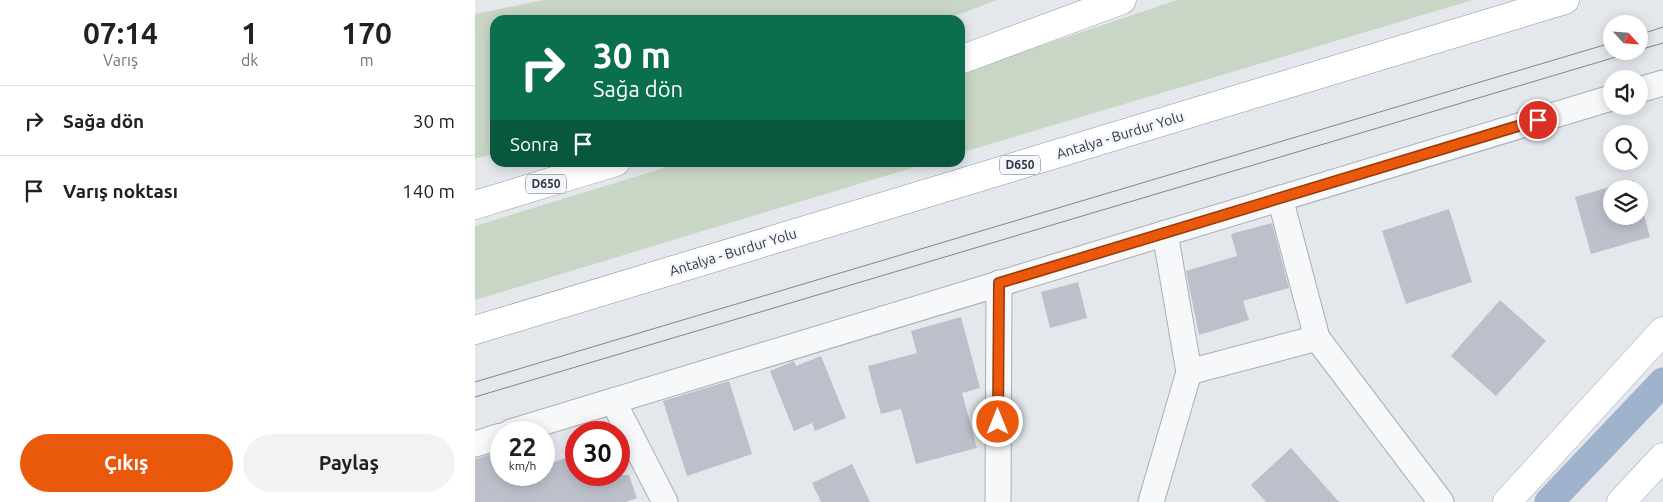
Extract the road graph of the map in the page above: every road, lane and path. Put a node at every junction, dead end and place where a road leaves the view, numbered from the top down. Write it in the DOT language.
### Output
graph roads {
  1 [pos="1122,0"];
  2 [pos="1565,0"];
  3 [pos="965,58"];
  4 [pos="1663,83"];
  5 [pos="1648,87"];
  6 [pos="1603,100"];
  7 [pos="600,167"];
  8 [pos="1280,198"];
  9 [pos="475,205"];
  10 [pos="1165,233"];
  11 [pos="999,283"];
  12 [pos="475,330"];
  13 [pos="1663,331"];
  14 [pos="1317,338"];
  15 [pos="1189,372"];
  16 [pos="613,401"];
  17 [pos="547,421"];
  18 [pos="490,439"];
  19 [pos="475,444"];
  20 [pos="1663,457"];
  21 [pos="1626,501"];
  22 [pos="665,502"];
  23 [pos="997,502"];
  24 [pos="1151,502"];
  25 [pos="1441,502"];
  26 [pos="1507,502"];
  1 -- 3 [label="main road"];
  2 -- 12 [label="main road, Antalya - Burdur Yolu / D650"];
  4 -- 5 [label="street"];
  6 -- 8 [label="street"];
  7 -- 9 [label="main road, D650"];
  8 -- 10 [label="street"];
  8 -- 14 [label="street"];
  10 -- 11 [label="street"];
  10 -- 15 [label="street"];
  11 -- 16 [label="street"];
  11 -- 23 [label="street"];
  13 -- 26 [label="main road"];
  14 -- 15 [label="street"];
  14 -- 25 [label="street"];
  15 -- 24 [label="street"];
  16 -- 17 [label="street"];
  16 -- 22 [label="street"];
  18 -- 19 [label="street"];
  20 -- 21 [label="main road"];
}
